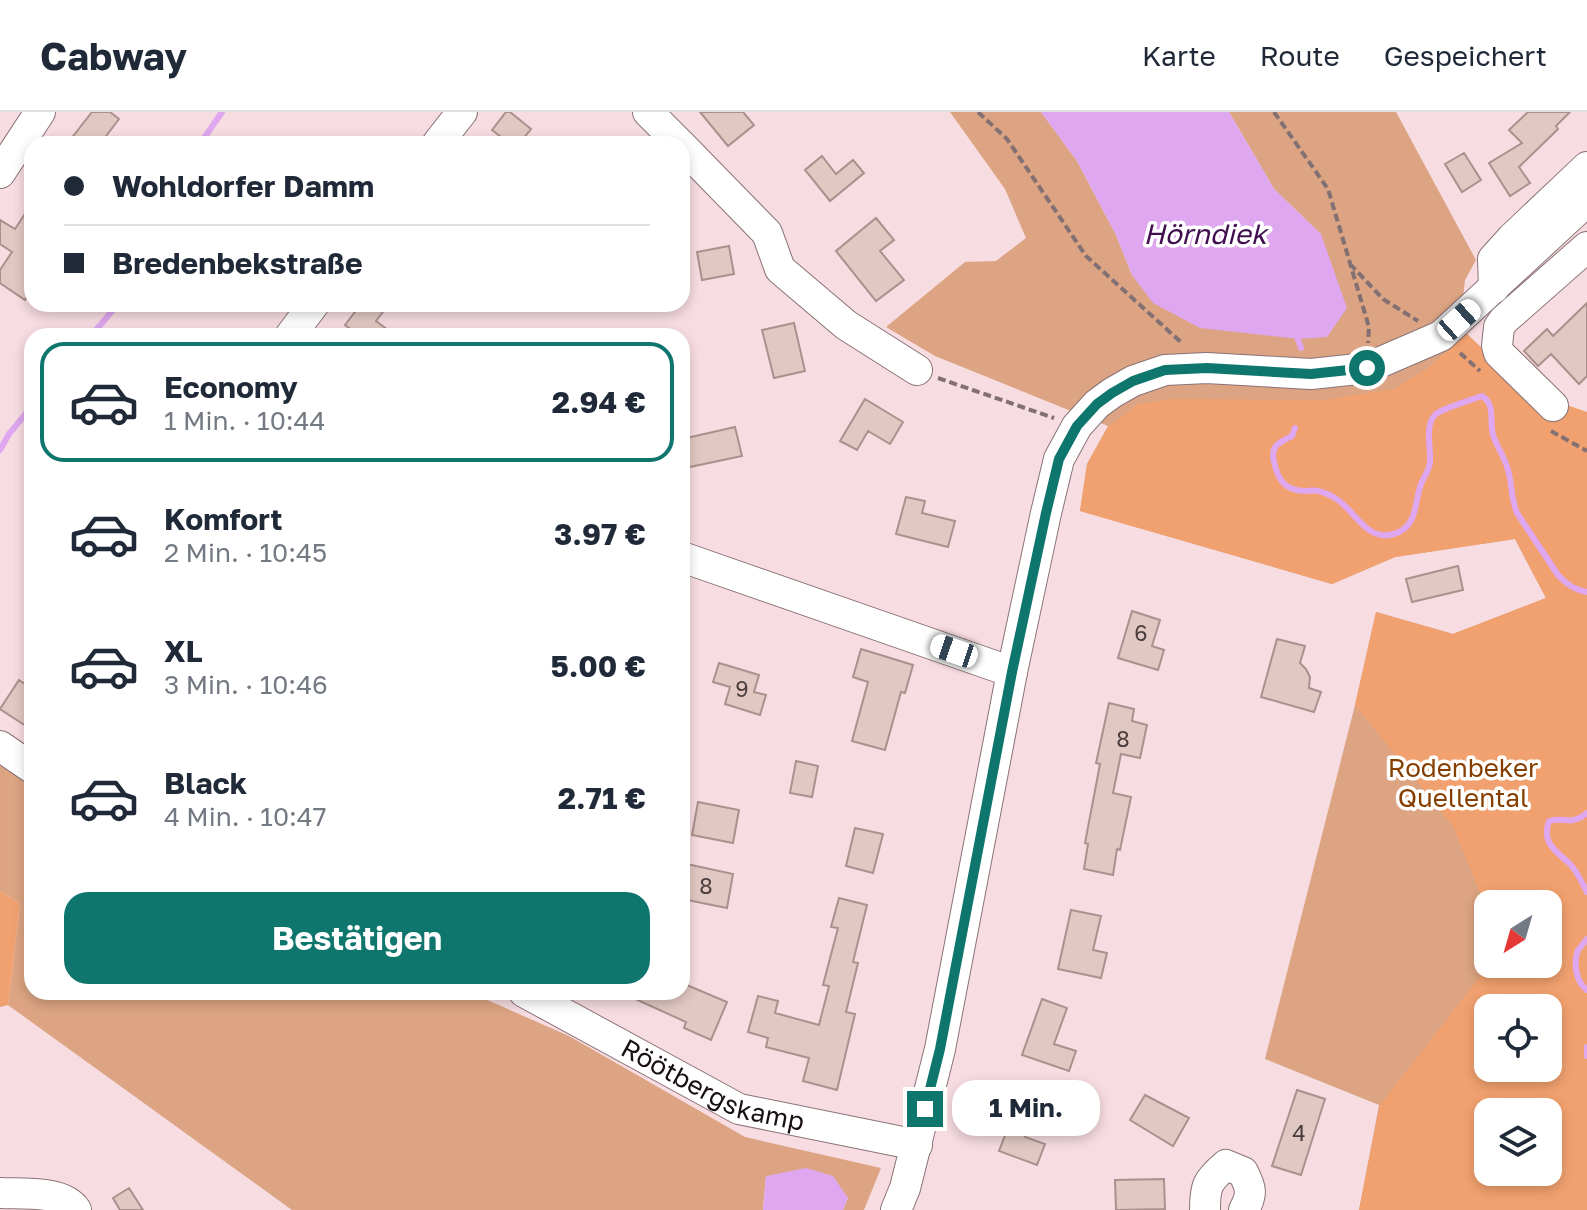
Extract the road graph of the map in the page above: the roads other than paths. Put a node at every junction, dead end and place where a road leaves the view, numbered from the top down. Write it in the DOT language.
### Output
graph roads {
  1 [pos="40,112"];
  2 [pos="462,112"];
  3 [pos="648,112"];
  4 [pos="24,136"];
  5 [pos="24,136"];
  6 [pos="443,136"];
  7 [pos="672,136"];
  8 [pos="690,154"];
  9 [pos="1587,167"];
  10 [pos="0,173"];
  11 [pos="1587,201"];
  12 [pos="1587,247"];
  13 [pos="1494,288"];
  14 [pos="917,370"];
  15 [pos="1553,406"];
  16 [pos="690,560"];
  17 [pos="1012,672"];
  18 [pos="0,746"];
  19 [pos="24,762"];
  20 [pos="539,1000"];
  21 [pos="917,1145"];
  22 [pos="0,1193"];
  23 [pos="76,1210"];
  24 [pos="896,1210"];
  25 [pos="1205,1210"];
  26 [pos="1244,1210"];
  1 -- 5 [label="street"];
  2 -- 6 [label="street"];
  3 -- 7 [label="street"];
  4 -- 10 [label="street"];
  8 -- 14 [label="street"];
  9 -- 13 [label="street"];
  11 -- 13 [label="street"];
  12 -- 15 [label="street"];
  13 -- 17 [label="street"];
  16 -- 17 [label="street"];
  17 -- 21 [label="street"];
  18 -- 19 [label="street"];
  20 -- 21 [label="street, Röötbergskamp"];
  21 -- 24 [label="street"];
  22 -- 23 [label="street"];
  25 -- 26 [label="street"];
}
